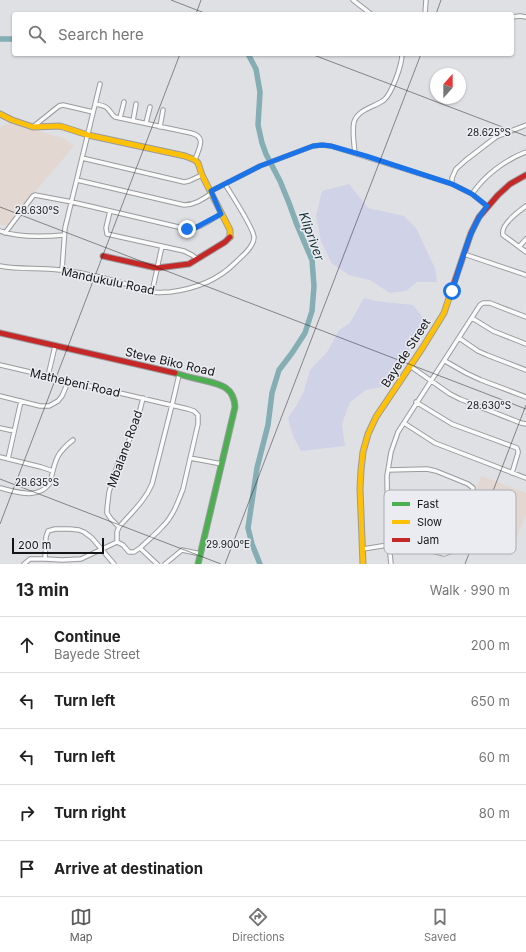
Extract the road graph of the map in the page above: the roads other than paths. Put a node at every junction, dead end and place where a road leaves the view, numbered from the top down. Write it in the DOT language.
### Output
graph roads {
  1 [pos="353,0"];
  2 [pos="426,0"];
  3 [pos="368,12"];
  4 [pos="425,12"];
  5 [pos="514,17"];
  6 [pos="526,17"];
  7 [pos="402,56"];
  8 [pos="100,84"];
  9 [pos="124,102"];
  10 [pos="95,104"];
  11 [pos="136,104"];
  12 [pos="150,107"];
  13 [pos="163,110"];
  14 [pos="93,112"];
  15 [pos="0,114"];
  16 [pos="120,118"];
  17 [pos="133,121"];
  18 [pos="146,124"];
  19 [pos="526,124"];
  20 [pos="160,126"];
  21 [pos="33,127"];
  22 [pos="88,135"];
  23 [pos="526,152"];
  24 [pos="355,153"];
  25 [pos="82,158"];
  26 [pos="195,160"];
  27 [pos="202,175"];
  28 [pos="526,175"];
  29 [pos="77,180"];
  30 [pos="225,184"];
  31 [pos="452,184"];
  32 [pos="211,192"];
  33 [pos="472,194"];
  34 [pos="72,202"];
  35 [pos="487,206"];
  36 [pos="526,206"];
  37 [pos="110,211"];
  38 [pos="221,214"];
  39 [pos="0,231"];
  40 [pos="5,232"];
  41 [pos="64,235"];
  42 [pos="526,239"];
  43 [pos="162,246"];
  44 [pos="519,247"];
  45 [pos="526,252"];
  46 [pos="464,254"];
  47 [pos="103,256"];
  48 [pos="197,259"];
  49 [pos="0,266"];
  50 [pos="157,268"];
  51 [pos="62,270"];
  52 [pos="526,275"];
  53 [pos="152,292"];
  54 [pos="526,317"];
  55 [pos="472,318"];
  56 [pos="0,333"];
  57 [pos="459,338"];
  58 [pos="526,344"];
  59 [pos="55,346"];
  60 [pos="445,360"];
  61 [pos="0,365"];
  62 [pos="410,366"];
  63 [pos="526,370"];
  64 [pos="179,374"];
  65 [pos="48,376"];
  66 [pos="431,381"];
  67 [pos="68,382"];
  68 [pos="0,396"];
  69 [pos="526,397"];
  70 [pos="143,398"];
  71 [pos="21,402"];
  72 [pos="416,402"];
  73 [pos="172,406"];
  74 [pos="404,423"];
  75 [pos="526,424"];
  76 [pos="0,428"];
  77 [pos="14,431"];
  78 [pos="73,440"];
  79 [pos="0,457"];
  80 [pos="190,458"];
  81 [pos="8,459"];
  82 [pos="222,464"];
  83 [pos="388,470"];
  84 [pos="53,471"];
  85 [pos="512,473"];
  86 [pos="526,478"];
  87 [pos="0,488"];
  88 [pos="388,490"];
  89 [pos="473,490"];
  90 [pos="119,527"];
  91 [pos="117,542"];
  92 [pos="384,546"];
  93 [pos="140,548"];
  94 [pos="101,549"];
  95 [pos="363,551"];
  96 [pos="201,554"];
  97 [pos="390,554"];
  98 [pos="45,559"];
  99 [pos="363,562"];
  100 [pos="24,564"];
  101 [pos="114,564"];
  102 [pos="157,564"];
  103 [pos="165,564"];
  104 [pos="198,564"];
  105 [pos="391,564"];
  1 -- 3 [label="street"];
  2 -- 4 [label="street"];
  5 -- 6 [label="street"];
  7 -- 24 [label="street"];
  8 -- 10 [label="street"];
  9 -- 16 [label="street"];
  10 -- 14 [label="street"];
  10 -- 16 [label="street"];
  11 -- 17 [label="street"];
  12 -- 18 [label="street"];
  13 -- 20 [label="street"];
  14 -- 21 [label="street"];
  14 -- 22 [label="street"];
  15 -- 21 [label="street"];
  16 -- 17 [label="street"];
  17 -- 18 [label="street"];
  18 -- 20 [label="street"];
  19 -- 31 [label="street"];
  20 -- 26 [label="street"];
  21 -- 22 [label="street"];
  22 -- 25 [label="street"];
  22 -- 26 [label="street"];
  23 -- 33 [label="street"];
  24 -- 30 [label="street"];
  24 -- 31 [label="street"];
  25 -- 27 [label="street"];
  25 -- 29 [label="street"];
  26 -- 27 [label="street"];
  27 -- 32 [label="street"];
  28 -- 35 [label="street, Bayede Street"];
  29 -- 32 [label="street"];
  29 -- 34 [label="street"];
  30 -- 32 [label="street"];
  30 -- 53 [label="street, Mandukulu Road"];
  31 -- 33 [label="street"];
  32 -- 38 [label="street"];
  33 -- 35 [label="street"];
  34 -- 37 [label="street"];
  34 -- 40 [label="street"];
  34 -- 41 [label="street"];
  35 -- 46 [label="street, Bayede Street"];
  36 -- 44 [label="street"];
  37 -- 38 [label="street"];
  37 -- 43 [label="street"];
  38 -- 48 [label="street"];
  39 -- 40 [label="street"];
  40 -- 41 [label="street"];
  41 -- 51 [label="street"];
  42 -- 44 [label="street"];
  43 -- 48 [label="street"];
  43 -- 50 [label="street"];
  44 -- 45 [label="street"];
  46 -- 52 [label="street"];
  46 -- 62 [label="street, Bayede Street"];
  47 -- 50 [label="street"];
  48 -- 50 [label="street"];
  49 -- 51 [label="street, Mandukulu Road"];
  50 -- 53 [label="street"];
  51 -- 53 [label="street, Mandukulu Road"];
  54 -- 55 [label="street"];
  55 -- 57 [label="street"];
  55 -- 58 [label="street"];
  56 -- 59 [label="street, Steve Biko Road"];
  57 -- 60 [label="street"];
  57 -- 63 [label="street"];
  59 -- 64 [label="street, Steve Biko Road"];
  59 -- 65 [label="street"];
  60 -- 66 [label="street"];
  60 -- 69 [label="street"];
  61 -- 65 [label="street, Mathebeni Road"];
  62 -- 66 [label="street"];
  62 -- 95 [label="street, Bayede Street"];
  64 -- 73 [label="street"];
  64 -- 82 [label="street, Steve Biko Road"];
  65 -- 67 [label="street, Mathebeni Road"];
  66 -- 72 [label="street"];
  66 -- 75 [label="street"];
  67 -- 70 [label="street, Mathebeni Road"];
  67 -- 71 [label="street"];
  68 -- 71 [label="street"];
  70 -- 73 [label="street, Mathebeni Road"];
  70 -- 90 [label="street, Mbalane Road"];
  71 -- 77 [label="street"];
  72 -- 74 [label="street"];
  72 -- 85 [label="street"];
  73 -- 80 [label="street, Mathebeni Road"];
  73 -- 90 [label="street"];
  74 -- 83 [label="street"];
  74 -- 85 [label="street"];
  76 -- 77 [label="street"];
  77 -- 81 [label="street"];
  78 -- 84 [label="street"];
  79 -- 81 [label="street"];
  80 -- 82 [label="street"];
  80 -- 93 [label="street"];
  81 -- 84 [label="street"];
  82 -- 96 [label="street, Steve Biko Road"];
  83 -- 88 [label="street"];
  83 -- 89 [label="street"];
  84 -- 87 [label="street"];
  85 -- 86 [label="street"];
  90 -- 91 [label="street"];
  91 -- 93 [label="street"];
  91 -- 94 [label="street"];
  92 -- 95 [label="street"];
  93 -- 102 [label="street"];
  94 -- 98 [label="street"];
  94 -- 98 [label="street"];
  94 -- 101 [label="street"];
  95 -- 99 [label="street, Bayede Street"];
  96 -- 103 [label="street"];
  96 -- 104 [label="street, Steve Biko Road"];
  97 -- 105 [label="street"];
  98 -- 100 [label="street"];
}
